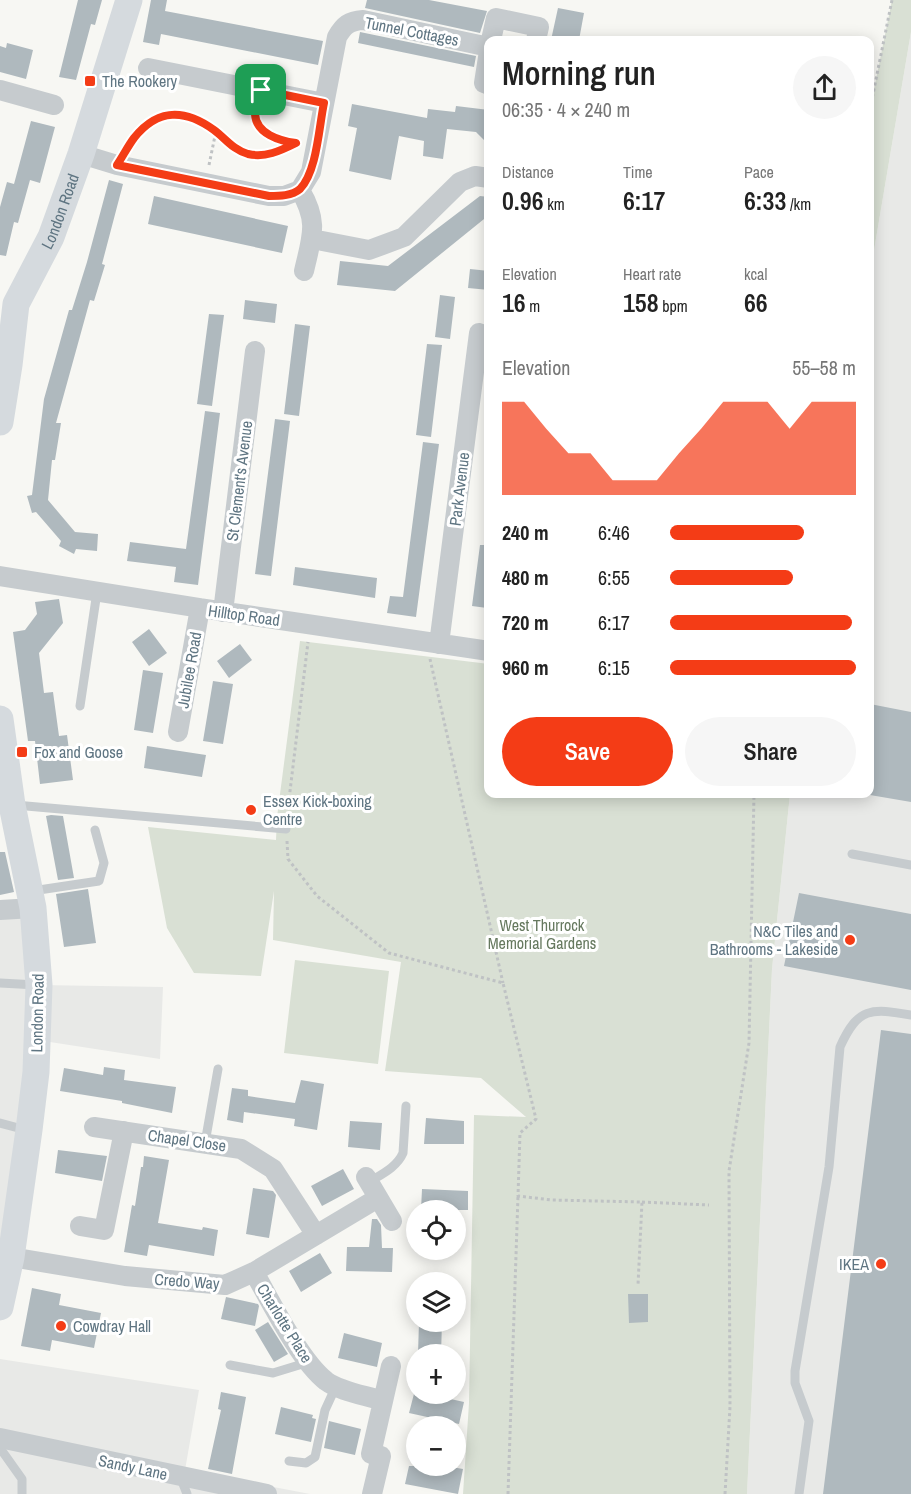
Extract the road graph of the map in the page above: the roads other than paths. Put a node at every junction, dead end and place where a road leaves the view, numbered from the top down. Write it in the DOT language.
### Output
graph roads {
  1 [pos="129,0"];
  2 [pos="492,36"];
  3 [pos="537,36"];
  4 [pos="484,48"];
  5 [pos="148,68"];
  6 [pos="0,90"];
  7 [pos="324,103"];
  8 [pos="54,105"];
  9 [pos="81,154"];
  10 [pos="484,177"];
  11 [pos="300,190"];
  12 [pos="312,239"];
  13 [pos="304,271"];
  14 [pos="8,302"];
  15 [pos="479,333"];
  16 [pos="255,351"];
  17 [pos="0,422"];
  18 [pos="0,576"];
  19 [pos="97,591"];
  20 [pos="200,608"];
  21 [pos="223,612"];
  22 [pos="435,651"];
  23 [pos="484,651"];
  24 [pos="80,706"];
  25 [pos="1,731"];
  26 [pos="178,732"];
  27 [pos="12,805"];
  28 [pos="286,829"];
  29 [pos="95,831"];
  30 [pos="852,854"];
  31 [pos="911,865"];
  32 [pos="31,900"];
  33 [pos="0,910"];
  34 [pos="0,983"];
  35 [pos="39,985"];
  36 [pos="911,1015"];
  37 [pos="218,1069"];
  38 [pos="406,1106"];
  39 [pos="0,1123"];
  40 [pos="94,1127"];
  41 [pos="29,1130"];
  42 [pos="124,1131"];
  43 [pos="205,1143"];
  44 [pos="371,1186"];
  45 [pos="392,1221"];
  46 [pos="80,1226"];
  47 [pos="316,1235"];
  48 [pos="11,1257"];
  49 [pos="254,1272"];
  50 [pos="1,1299"];
  51 [pos="309,1362"];
  52 [pos="230,1365"];
  53 [pos="391,1366"];
  54 [pos="336,1386"];
  55 [pos="383,1401"];
  56 [pos="0,1438"];
  57 [pos="0,1448"];
  58 [pos="289,1461"];
  59 [pos="184,1485"];
  60 [pos="22,1494"];
  61 [pos="267,1494"];
  62 [pos="372,1494"];
  63 [pos="799,1494"];
  1 -- 9 [label="street, London Road"];
  2 -- 3 [label="street"];
  4 -- 7 [label="street, Tunnel Cottages"];
  5 -- 7 [label="street"];
  6 -- 8 [label="street"];
  7 -- 11 [label="street, Tunnel Cottages"];
  9 -- 11 [label="street"];
  9 -- 14 [label="street, London Road"];
  10 -- 12 [label="street"];
  11 -- 12 [label="street"];
  12 -- 13 [label="street"];
  14 -- 17 [label="street, London Road"];
  15 -- 22 [label="street, Park Avenue"];
  16 -- 21 [label="street, St Clement's Avenue"];
  18 -- 19 [label="street, Hilltop Road"];
  19 -- 20 [label="street, Hilltop Road"];
  19 -- 24 [label="lane"];
  20 -- 21 [label="street, Hilltop Road"];
  20 -- 26 [label="street, Jubilee Road"];
  21 -- 22 [label="street, Hilltop Road"];
  22 -- 23 [label="street, Hilltop Road"];
  25 -- 27 [label="street, London Road"];
  27 -- 28 [label="lane"];
  27 -- 32 [label="street, London Road"];
  29 -- 32 [label="lane"];
  30 -- 31 [label="lane"];
  32 -- 33 [label="street"];
  32 -- 35 [label="street, London Road"];
  34 -- 35 [label="lane"];
  35 -- 41 [label="street, London Road"];
  36 -- 63 [label="lane"];
  37 -- 43 [label="lane"];
  38 -- 44 [label="lane"];
  39 -- 41 [label="lane"];
  40 -- 42 [label="street, Chapel Close"];
  41 -- 48 [label="street, London Road"];
  42 -- 43 [label="street, Chapel Close"];
  42 -- 46 [label="street, Chapel Close"];
  43 -- 47 [label="street, Chapel Close"];
  44 -- 45 [label="street"];
  44 -- 47 [label="street, Credo Way"];
  47 -- 49 [label="street, Credo Way"];
  48 -- 49 [label="street, Credo Way"];
  48 -- 50 [label="street, London Road"];
  49 -- 51 [label="street, Charlotte Place"];
  51 -- 52 [label="lane"];
  51 -- 54 [label="street, Charlotte Place"];
  53 -- 55 [label="street"];
  54 -- 55 [label="street, Charlotte Place"];
  54 -- 58 [label="lane"];
  55 -- 62 [label="street"];
  56 -- 59 [label="street, Sandy Lane"];
  57 -- 60 [label="lane"];
  59 -- 61 [label="street, Sandy Lane"];
}
